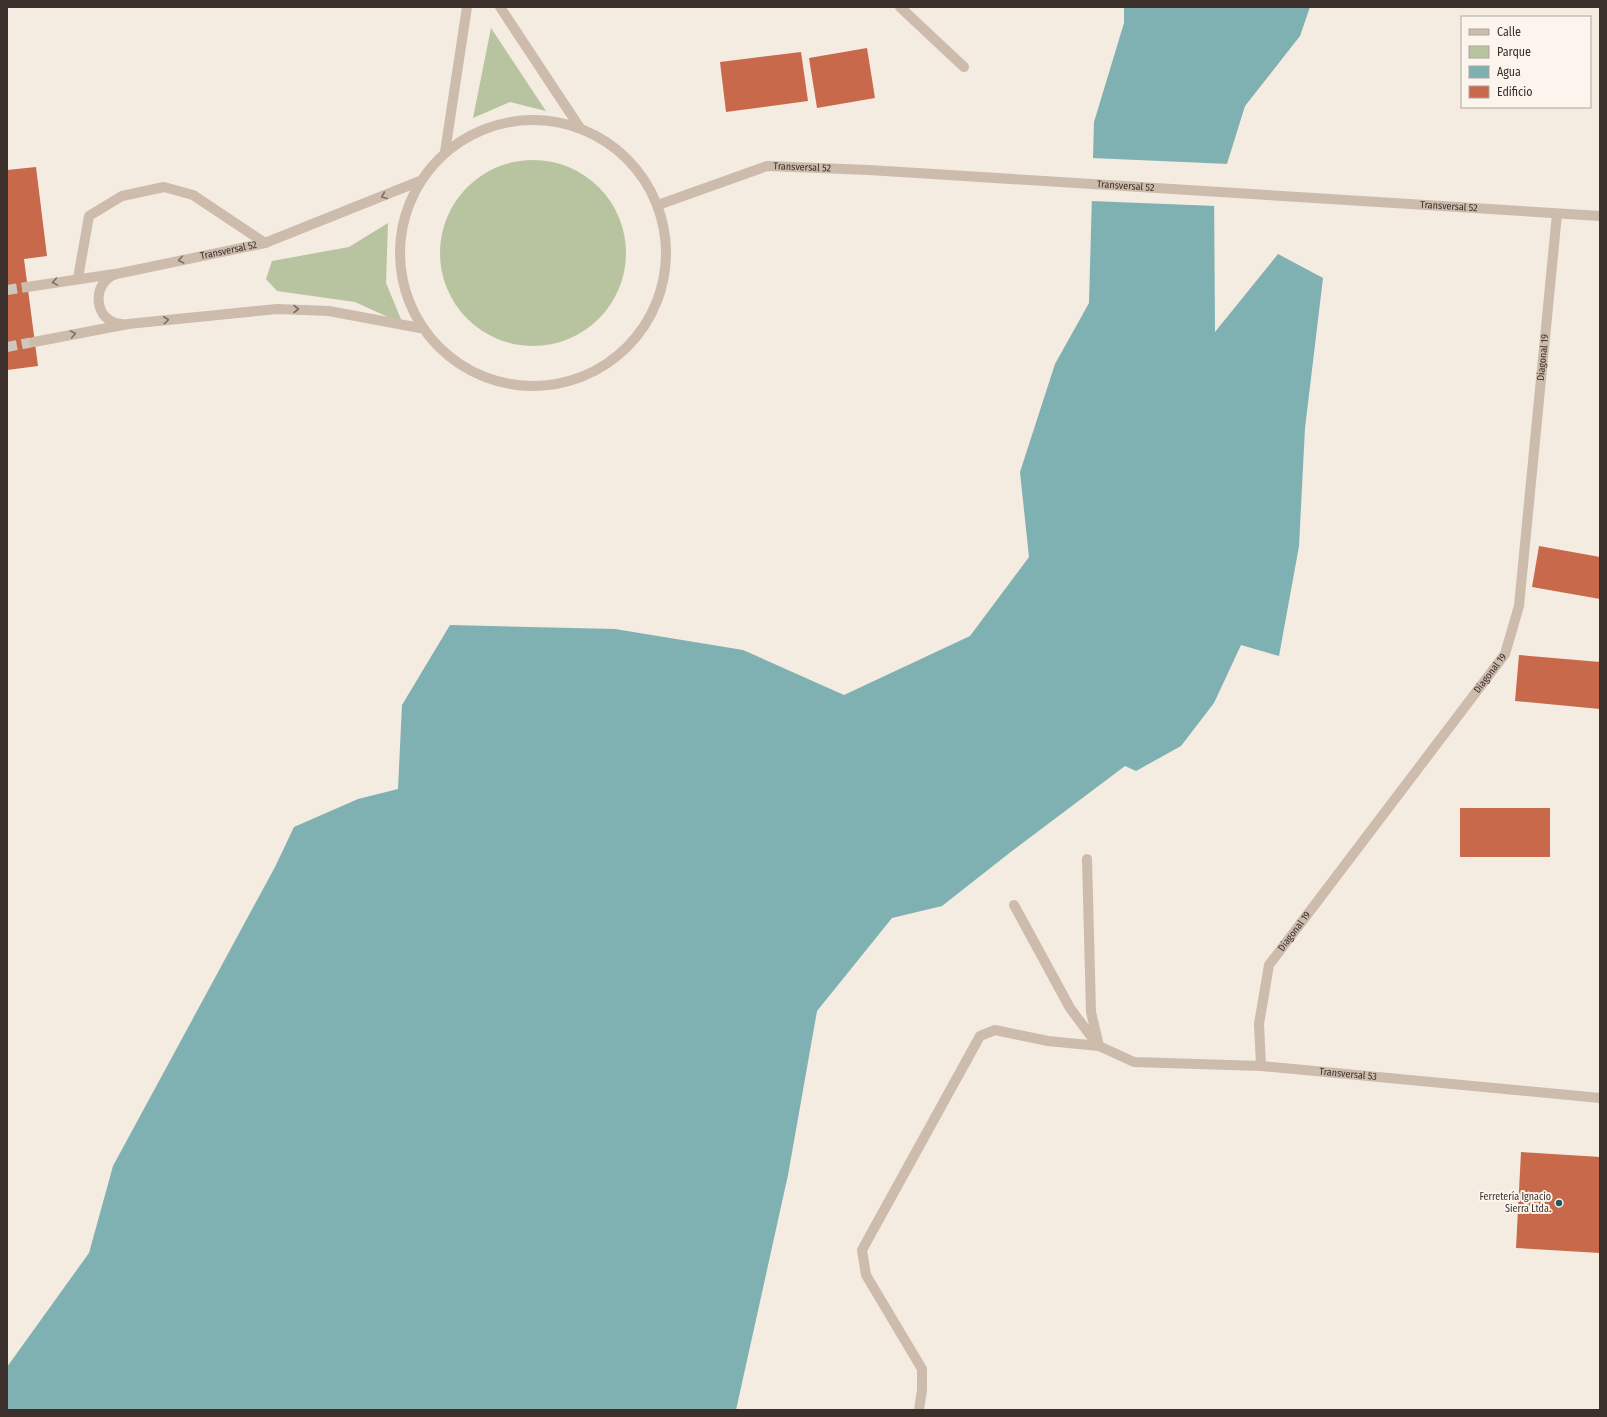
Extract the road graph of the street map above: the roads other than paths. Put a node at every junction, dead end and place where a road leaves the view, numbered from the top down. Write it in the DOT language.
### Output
graph roads {
  1 [pos="467,7"];
  2 [pos="500,7"];
  3 [pos="900,7"];
  4 [pos="964,67"];
  5 [pos="580,128"];
  6 [pos="445,152"];
  7 [pos="420,181"];
  8 [pos="658,205"];
  9 [pos="1557,214"];
  10 [pos="1600,216"];
  11 [pos="265,243"];
  12 [pos="122,272"];
  13 [pos="78,278"];
  14 [pos="27,287"];
  15 [pos="128,324"];
  16 [pos="420,328"];
  17 [pos="34,342"];
  18 [pos="1087,859"];
  19 [pos="1014,904"];
  20 [pos="1099,1046"];
  21 [pos="1260,1066"];
  22 [pos="1600,1098"];
  23 [pos="919,1410"];
  1 -- 6 [label="street"];
  2 -- 5 [label="street"];
  3 -- 4 [label="street"];
  5 -- 6 [label="street"];
  5 -- 8 [label="street"];
  6 -- 7 [label="street"];
  7 -- 11 [label="street, Transversal 52, one-way"];
  7 -- 16 [label="street"];
  8 -- 9 [label="street, Transversal 52"];
  8 -- 16 [label="street"];
  9 -- 10 [label="street, Transversal 52"];
  9 -- 21 [label="street, Diagonal 19"];
  11 -- 12 [label="street, Transversal 52, one-way"];
  11 -- 13 [label="street"];
  12 -- 13 [label="street, Transversal 52"];
  12 -- 15 [label="street"];
  13 -- 14 [label="street, Transversal 52, one-way"];
  15 -- 16 [label="street, one-way"];
  17 -- 15 [label="street, one-way"];
  18 -- 20 [label="street"];
  19 -- 20 [label="street"];
  20 -- 21 [label="street, Transversal 53"];
  20 -- 23 [label="street"];
  21 -- 22 [label="street, Transversal 53"];
}
